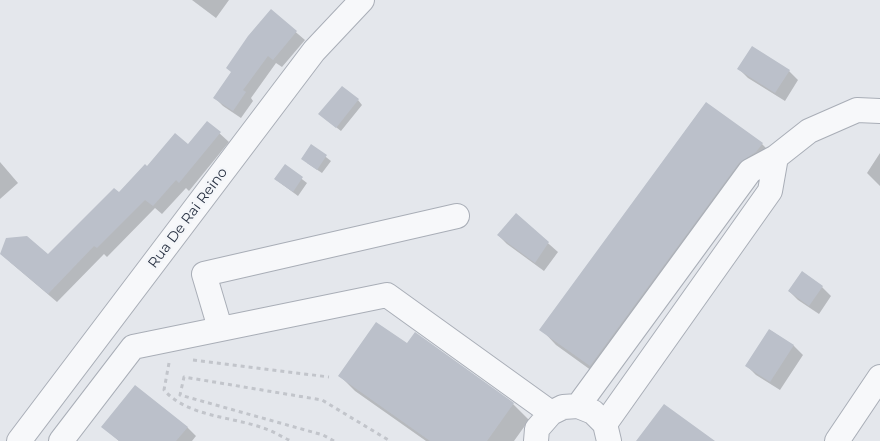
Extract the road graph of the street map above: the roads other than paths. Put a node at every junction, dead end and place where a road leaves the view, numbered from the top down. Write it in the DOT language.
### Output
graph roads {
  1 [pos="362,0"];
  2 [pos="880,111"];
  3 [pos="776,157"];
  4 [pos="457,216"];
  5 [pos="220,328"];
  6 [pos="880,377"];
  7 [pos="578,406"];
  8 [pos="551,413"];
  9 [pos="607,432"];
  10 [pos="20,441"];
  11 [pos="61,441"];
  12 [pos="536,441"];
  13 [pos="837,441"];
  1 -- 10 [label="street, Rua De Rai Reino"];
  2 -- 3 [label="street"];
  3 -- 7 [label="street"];
  3 -- 9 [label="street"];
  4 -- 5 [label="street"];
  5 -- 8 [label="street"];
  5 -- 11 [label="street"];
  6 -- 13 [label="street"];
  7 -- 8 [label="street"];
  7 -- 9 [label="street"];
  8 -- 12 [label="street"];
}
